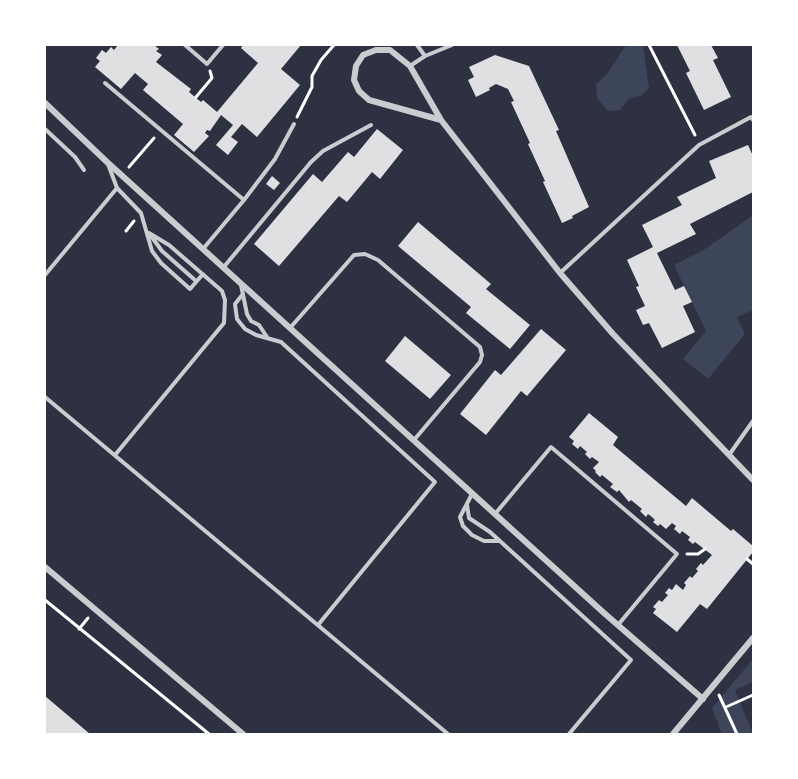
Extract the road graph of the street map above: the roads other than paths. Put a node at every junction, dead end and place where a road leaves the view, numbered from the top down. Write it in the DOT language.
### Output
graph roads {
  1 [pos="185,45"];
  2 [pos="223,45"];
  3 [pos="417,45"];
  4 [pos="452,45"];
  5 [pos="425,56"];
  6 [pos="410,66"];
  7 [pos="105,83"];
  8 [pos="45,103"];
  9 [pos="441,120"];
  10 [pos="753,120"];
  11 [pos="294,124"];
  12 [pos="371,125"];
  13 [pos="45,129"];
  14 [pos="107,162"];
  15 [pos="84,170"];
  16 [pos="117,188"];
  17 [pos="244,200"];
  18 [pos="149,233"];
  19 [pos="203,249"];
  20 [pos="224,268"];
  21 [pos="560,273"];
  22 [pos="202,274"];
  23 [pos="45,275"];
  24 [pos="196,281"];
  25 [pos="239,281"];
  26 [pos="243,294"];
  27 [pos="290,328"];
  28 [pos="267,338"];
  29 [pos="45,397"];
  30 [pos="753,421"];
  31 [pos="414,441"];
  32 [pos="115,455"];
  33 [pos="729,456"];
  34 [pos="753,480"];
  35 [pos="472,493"];
  36 [pos="467,505"];
  37 [pos="495,514"];
  38 [pos="499,542"];
  39 [pos="45,567"];
  40 [pos="318,625"];
  41 [pos="618,626"];
  42 [pos="753,638"];
  43 [pos="703,699"];
  44 [pos="243,734"];
  45 [pos="448,734"];
  46 [pos="569,734"];
  47 [pos="673,734"];
  1 -- 2 [label="lane"];
  3 -- 5 [label="lane"];
  4 -- 5 [label="lane"];
  5 -- 6 [label="lane"];
  6 -- 9 [label="street"];
  6 -- 9 [label="street"];
  7 -- 17 [label="lane"];
  8 -- 14 [label="street"];
  9 -- 21 [label="street"];
  10 -- 21 [label="lane"];
  11 -- 17 [label="lane"];
  12 -- 20 [label="lane"];
  13 -- 15 [label="lane"];
  14 -- 16 [label="lane"];
  14 -- 19 [label="street"];
  16 -- 18 [label="lane"];
  16 -- 23 [label="lane"];
  17 -- 19 [label="lane"];
  18 -- 22 [label="lane"];
  18 -- 24 [label="lane"];
  18 -- 24 [label="lane"];
  19 -- 20 [label="street"];
  20 -- 25 [label="street"];
  21 -- 33 [label="street"];
  22 -- 24 [label="lane"];
  22 -- 32 [label="lane"];
  25 -- 26 [label="lane"];
  25 -- 27 [label="street"];
  26 -- 28 [label="lane"];
  26 -- 28 [label="lane"];
  27 -- 31 [label="street"];
  27 -- 31 [label="lane"];
  28 -- 40 [label="lane"];
  29 -- 32 [label="lane"];
  30 -- 33 [label="lane"];
  31 -- 35 [label="street"];
  32 -- 40 [label="lane"];
  33 -- 34 [label="street"];
  35 -- 36 [label="lane"];
  35 -- 37 [label="street"];
  36 -- 38 [label="lane"];
  36 -- 38 [label="lane"];
  37 -- 41 [label="street"];
  37 -- 41 [label="lane"];
  38 -- 46 [label="lane"];
  39 -- 44 [label="street"];
  40 -- 45 [label="lane"];
  41 -- 43 [label="street"];
  42 -- 43 [label="street"];
  43 -- 47 [label="street"];
}
